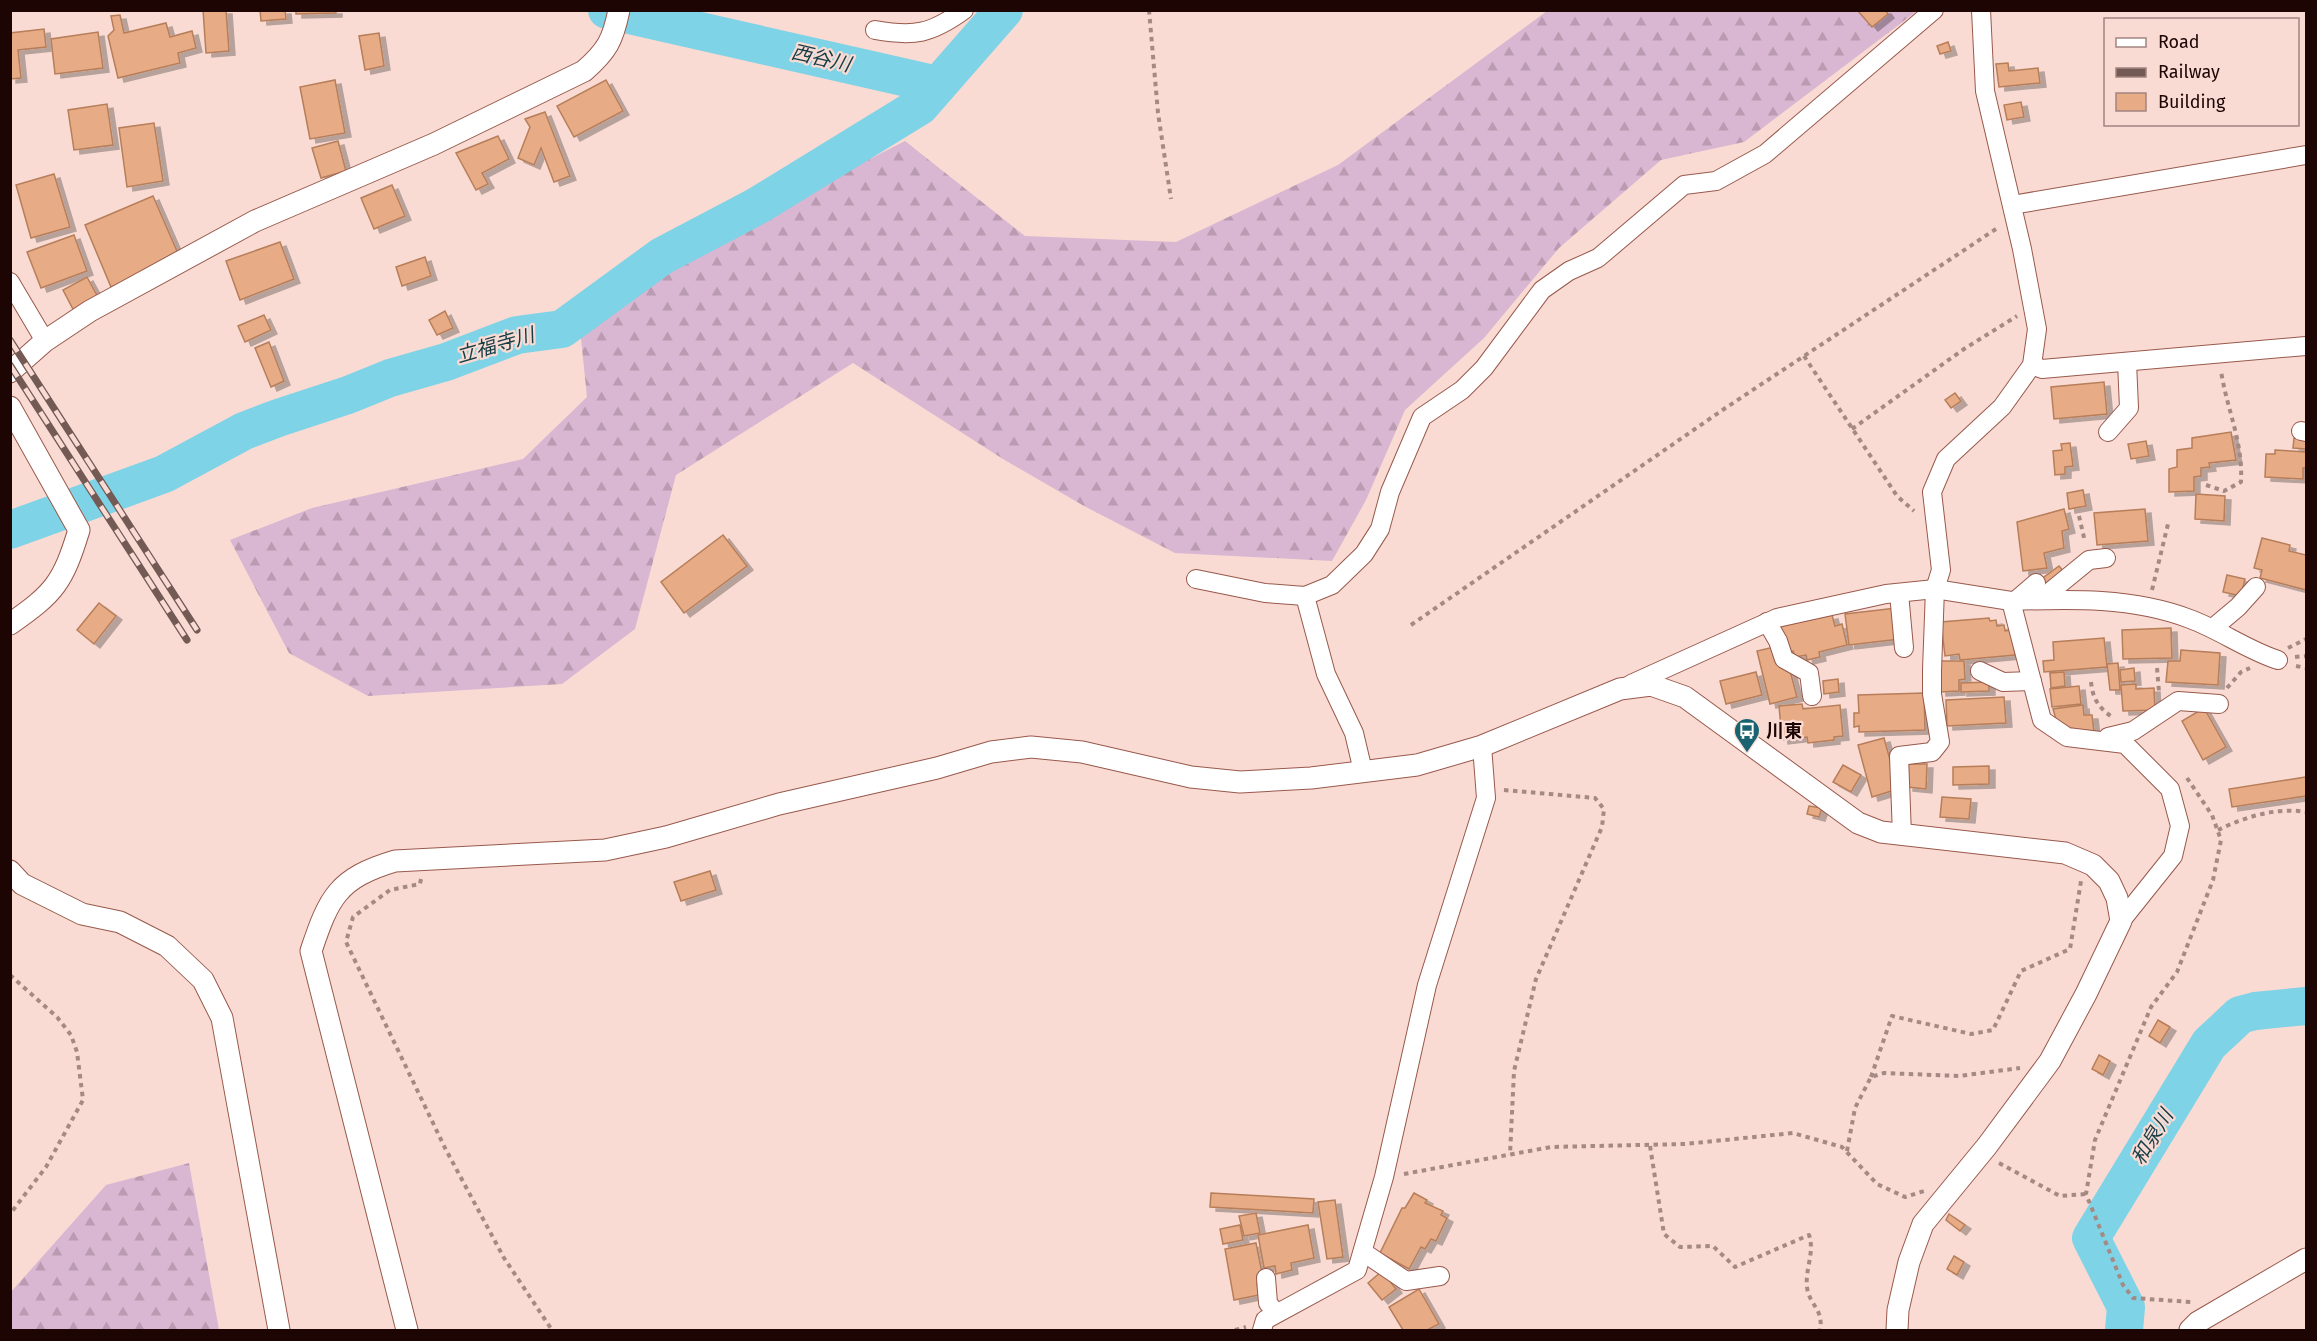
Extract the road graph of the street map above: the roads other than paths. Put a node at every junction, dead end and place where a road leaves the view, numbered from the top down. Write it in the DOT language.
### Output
graph roads {
  1 [pos="619,10"];
  2 [pos="964,10"];
  3 [pos="1934,10"];
  4 [pos="1981,10"];
  5 [pos="875,30"];
  6 [pos="2307,155"];
  7 [pos="2012,212"];
  8 [pos="10,282"];
  9 [pos="45,341"];
  10 [pos="2307,346"];
  11 [pos="2127,362"];
  12 [pos="2032,365"];
  13 [pos="10,372"];
  14 [pos="10,407"];
  15 [pos="2108,432"];
  16 [pos="2098,559"];
  17 [pos="1197,579"];
  18 [pos="2256,587"];
  19 [pos="1935,589"];
  20 [pos="2038,591"];
  21 [pos="1899,592"];
  22 [pos="1305,596"];
  23 [pos="2013,601"];
  24 [pos="1767,622"];
  25 [pos="10,624"];
  26 [pos="2213,628"];
  27 [pos="1904,648"];
  28 [pos="2278,660"];
  29 [pos="1980,671"];
  30 [pos="2032,681"];
  31 [pos="1620,689"];
  32 [pos="1812,696"];
  33 [pos="2219,704"];
  34 [pos="2097,740"];
  35 [pos="1482,746"];
  36 [pos="1364,771"];
  37 [pos="1902,835"];
  38 [pos="10,871"];
  39 [pos="2121,921"];
  40 [pos="1363,1252"];
  41 [pos="2307,1259"];
  42 [pos="1440,1276"];
  43 [pos="1266,1278"];
  44 [pos="1276,1313"];
  45 [pos="279,1330"];
  46 [pos="407,1330"];
  47 [pos="1262,1330"];
  48 [pos="1897,1330"];
  49 [pos="2190,1330"];
  1 -- 9 [label="street"];
  2 -- 5 [label="street"];
  3 -- 22 [label="street"];
  4 -- 7 [label="street"];
  6 -- 7 [label="street"];
  7 -- 12 [label="street"];
  8 -- 9 [label="street"];
  9 -- 13 [label="street"];
  10 -- 11 [label="street"];
  11 -- 12 [label="street"];
  11 -- 15 [label="street"];
  12 -- 19 [label="street"];
  14 -- 25 [label="street"];
  16 -- 20 [label="street"];
  17 -- 22 [label="street"];
  18 -- 26 [label="street"];
  19 -- 21 [label="street"];
  19 -- 23 [label="street"];
  19 -- 37 [label="street"];
  20 -- 23 [label="street"];
  20 -- 26 [label="street"];
  21 -- 24 [label="street"];
  21 -- 27 [label="street"];
  22 -- 36 [label="street"];
  23 -- 30 [label="street"];
  24 -- 31 [label="street"];
  24 -- 32 [label="street"];
  26 -- 28 [label="street"];
  29 -- 30 [label="street"];
  30 -- 34 [label="street"];
  31 -- 35 [label="street"];
  31 -- 37 [label="street"];
  33 -- 34 [label="street"];
  34 -- 39 [label="street"];
  35 -- 36 [label="street"];
  35 -- 40 [label="street"];
  36 -- 46 [label="street"];
  37 -- 39 [label="street"];
  38 -- 45 [label="street"];
  39 -- 48 [label="street"];
  40 -- 42 [label="street"];
  40 -- 44 [label="street"];
  41 -- 49 [label="street"];
  43 -- 44 [label="street"];
  44 -- 47 [label="street"];
}
